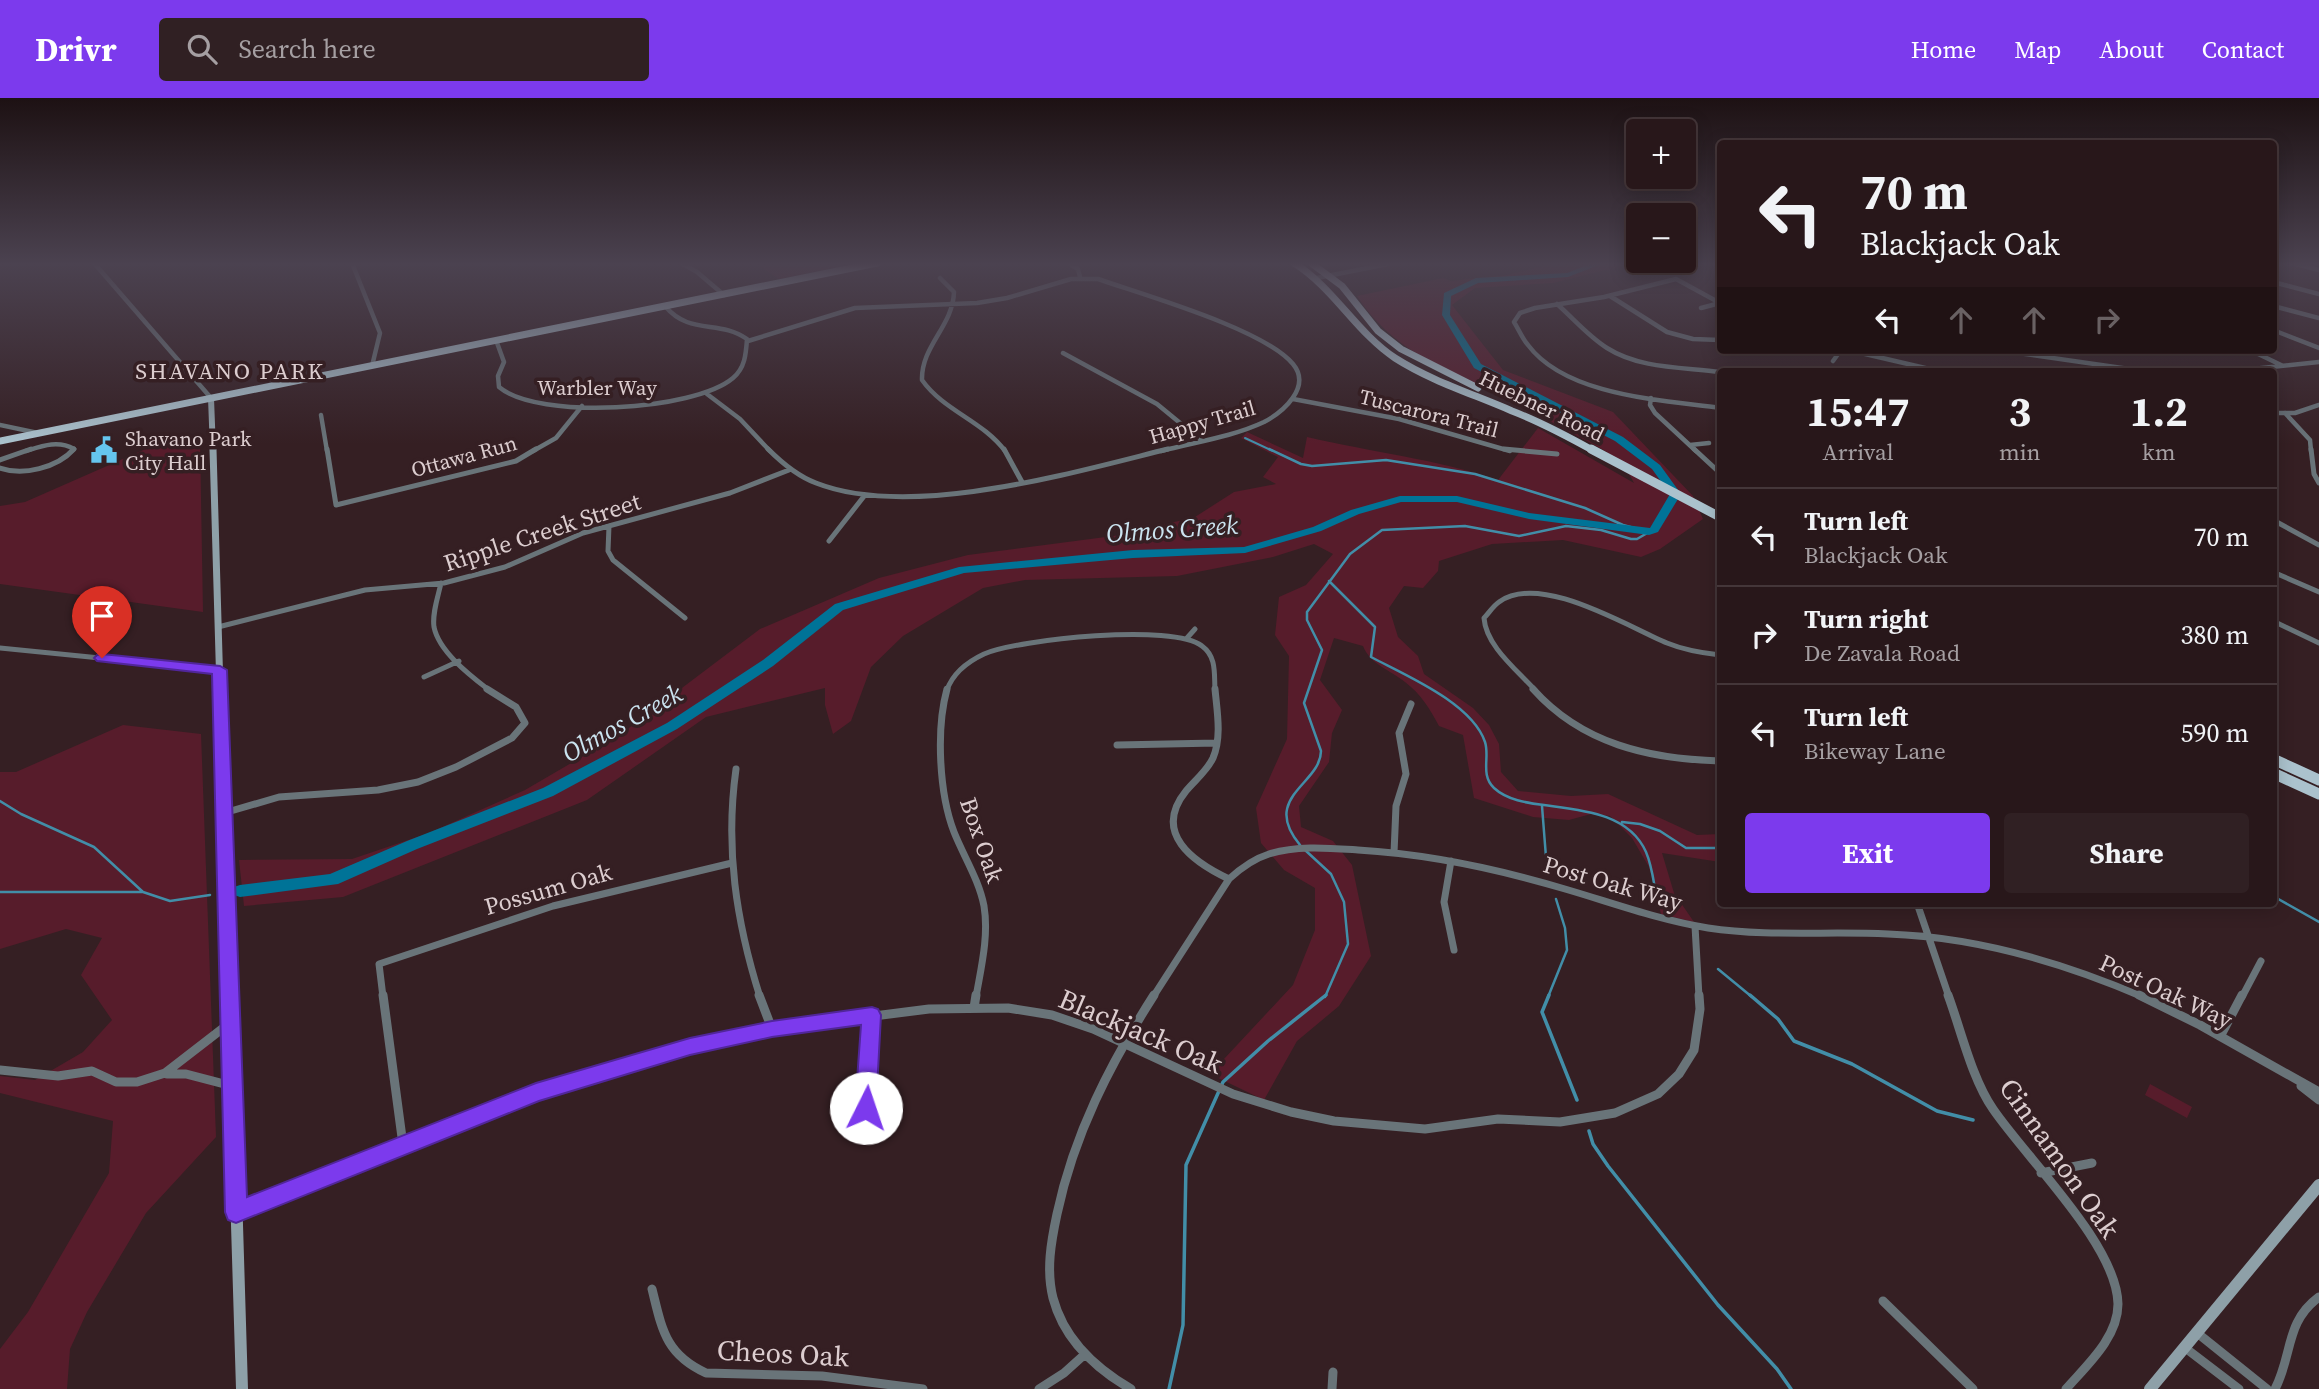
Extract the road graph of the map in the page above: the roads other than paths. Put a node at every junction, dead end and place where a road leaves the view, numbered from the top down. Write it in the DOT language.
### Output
graph roads {
  1 [pos="146,323"];
  2 [pos="376,323"];
  3 [pos="580,323"];
  4 [pos="692,323"];
  5 [pos="808,323"];
  6 [pos="947,323"];
  7 [pos="1215,323"];
  8 [pos="1357,323"];
  9 [pos="1372,323"];
  10 [pos="1516,323"];
  11 [pos="1579,323"];
  12 [pos="1648,323"];
  13 [pos="2277,332"];
  14 [pos="496,340"];
  15 [pos="1717,340"];
  16 [pos="748,341"];
  17 [pos="2319,348"];
  18 [pos="1063,354"];
  19 [pos="1838,354"];
  20 [pos="1863,354"];
  21 [pos="2013,354"];
  22 [pos="2258,354"];
  23 [pos="1833,361"];
  24 [pos="2073,362"];
  25 [pos="2319,362"];
  26 [pos="372,366"];
  27 [pos="2283,366"];
  28 [pos="1913,368"];
  29 [pos="2074,368"];
  30 [pos="2120,368"];
  31 [pos="2263,368"];
  32 [pos="1717,372"];
  33 [pos="707,394"];
  34 [pos="211,398"];
  35 [pos="1651,398"];
  36 [pos="1293,399"];
  37 [pos="2319,405"];
  38 [pos="582,407"];
  39 [pos="1717,408"];
  40 [pos="2277,413"];
  41 [pos="2285,414"];
  42 [pos="321,415"];
  43 [pos="0,425"];
  44 [pos="40,433"];
  45 [pos="0,441"];
  46 [pos="1202,441"];
  47 [pos="1709,443"];
  48 [pos="1690,445"];
  49 [pos="1596,451"];
  50 [pos="1557,454"];
  51 [pos="0,460"];
  52 [pos="0,468"];
  53 [pos="789,470"];
  54 [pos="1717,470"];
  55 [pos="1022,482"];
  56 [pos="2319,483"];
  57 [pos="865,495"];
  58 [pos="1717,513"];
  59 [pos="2277,522"];
  60 [pos="609,526"];
  61 [pos="829,541"];
  62 [pos="2319,545"];
  63 [pos="2277,574"];
  64 [pos="442,583"];
  65 [pos="2319,592"];
  66 [pos="685,618"];
  67 [pos="2277,623"];
  68 [pos="218,627"];
  69 [pos="1195,629"];
  70 [pos="1187,638"];
  71 [pos="2319,643"];
  72 [pos="0,648"];
  73 [pos="1717,654"];
  74 [pos="459,661"];
  75 [pos="220,670"];
  76 [pos="424,677"];
  77 [pos="1410,704"];
  78 [pos="1217,743"];
  79 [pos="1117,745"];
  80 [pos="1717,761"];
  81 [pos="2277,761"];
  82 [pos="736,769"];
  83 [pos="2277,775"];
  84 [pos="2319,780"];
  85 [pos="2319,794"];
  86 [pos="224,813"];
  87 [pos="1394,853"];
  88 [pos="1451,861"];
  89 [pos="732,863"];
  90 [pos="1229,879"];
  91 [pos="1918,907"];
  92 [pos="1695,926"];
  93 [pos="1927,938"];
  94 [pos="1454,950"];
  95 [pos="2262,961"];
  96 [pos="974,1008"];
  97 [pos="872,1015"];
  98 [pos="231,1022"];
  99 [pos="772,1029"];
  100 [pos="2221,1035"];
  101 [pos="1125,1044"];
  102 [pos="0,1070"];
  103 [pos="165,1073"];
  104 [pos="2288,1076"];
  105 [pos="233,1087"];
  106 [pos="2319,1092"];
  107 [pos="2319,1100"];
  108 [pos="852,1119"];
  109 [pos="403,1144"];
  110 [pos="2092,1163"];
  111 [pos="2041,1173"];
  112 [pos="2319,1185"];
  113 [pos="236,1212"];
  114 [pos="652,1289"];
  115 [pos="2319,1297"];
  116 [pos="1883,1301"];
  117 [pos="2196,1332"];
  118 [pos="2184,1347"];
  119 [pos="1084,1355"];
  120 [pos="1333,1372"];
  121 [pos="242,1389"];
  122 [pos="923,1389"];
  123 [pos="1039,1389"];
  124 [pos="1131,1389"];
  125 [pos="1332,1389"];
  126 [pos="1973,1389"];
  127 [pos="2066,1389"];
  128 [pos="2150,1389"];
  129 [pos="2239,1389"];
  130 [pos="2267,1389"];
  131 [pos="2275,1389"];
  1 -- 34 [label="street"];
  2 -- 26 [label="street"];
  3 -- 14 [label="main road"];
  4 -- 16 [label="street"];
  5 -- 16 [label="street"];
  6 -- 55 [label="street"];
  7 -- 36 [label="street"];
  8 -- 49 [label="main road, Huebner Road"];
  9 -- 49 [label="main road, Huebner Road"];
  10 -- 35 [label="street"];
  11 -- 32 [label="street"];
  12 -- 15 [label="street"];
  13 -- 17 [label="street"];
  14 -- 26 [label="main road"];
  14 -- 38 [label="street, Warbler Way"];
  16 -- 33 [label="street"];
  18 -- 46 [label="street"];
  19 -- 23 [label="street"];
  20 -- 28 [label="street"];
  21 -- 24 [label="street"];
  22 -- 27 [label="street"];
  24 -- 29 [label="street"];
  24 -- 30 [label="street"];
  25 -- 27 [label="street"];
  26 -- 34 [label="main road"];
  27 -- 31 [label="street"];
  33 -- 38 [label="street, Warbler Way"];
  33 -- 53 [label="street, Happy Trail"];
  34 -- 44 [label="main road"];
  34 -- 68 [label="main road"];
  35 -- 39 [label="street"];
  35 -- 48 [label="street"];
  36 -- 46 [label="street, Happy Trail"];
  36 -- 50 [label="street, Tuscarora Trail"];
  37 -- 41 [label="street"];
  38 -- 42 [label="street, Ottawa Run"];
  40 -- 41 [label="street"];
  41 -- 56 [label="street"];
  43 -- 44 [label="street"];
  44 -- 45 [label="main road"];
  46 -- 55 [label="street, Happy Trail"];
  47 -- 48 [label="street"];
  48 -- 54 [label="street"];
  49 -- 58 [label="main road, Huebner Road"];
  51 -- 52 [label="street"];
  53 -- 57 [label="street, Happy Trail"];
  53 -- 60 [label="street, Ripple Creek Street"];
  55 -- 57 [label="street, Happy Trail"];
  57 -- 61 [label="street"];
  59 -- 62 [label="street"];
  60 -- 64 [label="street, Ripple Creek Street"];
  60 -- 66 [label="street"];
  63 -- 65 [label="street"];
  64 -- 68 [label="street, Ripple Creek Street"];
  64 -- 74 [label="street"];
  67 -- 71 [label="street"];
  68 -- 75 [label="main road"];
  69 -- 70 [label="street"];
  70 -- 78 [label="street"];
  70 -- 96 [label="street, Box Oak"];
  72 -- 75 [label="street"];
  73 -- 80 [label="street"];
  74 -- 76 [label="street"];
  74 -- 86 [label="street"];
  75 -- 86 [label="main road"];
  77 -- 87 [label="street"];
  78 -- 79 [label="street"];
  78 -- 90 [label="street"];
  81 -- 84 [label="main road"];
  82 -- 89 [label="street"];
  83 -- 85 [label="main road"];
  86 -- 98 [label="main road"];
  87 -- 88 [label="street, Post Oak Way"];
  87 -- 90 [label="street, Post Oak Way"];
  88 -- 92 [label="street, Post Oak Way"];
  88 -- 94 [label="street"];
  89 -- 99 [label="street"];
  89 -- 109 [label="street, Possum Oak"];
  90 -- 101 [label="street, Post Oak Way"];
  91 -- 93 [label="street, Cinnamon Oak"];
  92 -- 93 [label="street, Post Oak Way"];
  92 -- 101 [label="street, Blackjack Oak"];
  93 -- 100 [label="street, Post Oak Way"];
  93 -- 111 [label="street, Cinnamon Oak"];
  95 -- 100 [label="street"];
  96 -- 97 [label="street, Blackjack Oak"];
  96 -- 101 [label="street, Blackjack Oak"];
  97 -- 99 [label="street, Blackjack Oak"];
  97 -- 108 [label="street"];
  98 -- 103 [label="street"];
  98 -- 105 [label="main road"];
  99 -- 109 [label="street, Blackjack Oak"];
  100 -- 104 [label="street, Post Oak Way"];
  101 -- 119 [label="street"];
  102 -- 103 [label="street"];
  103 -- 105 [label="street"];
  104 -- 106 [label="street, Post Oak Way"];
  104 -- 107 [label="street, Post Oak Way"];
  105 -- 113 [label="main road"];
  109 -- 113 [label="street, Blackjack Oak"];
  110 -- 111 [label="street"];
  111 -- 127 [label="street, Cinnamon Oak"];
  112 -- 117 [label="main road"];
  113 -- 121 [label="main road"];
  114 -- 122 [label="street, Cheos Oak"];
  115 -- 131 [label="street"];
  116 -- 126 [label="street"];
  117 -- 118 [label="main road"];
  117 -- 130 [label="street"];
  118 -- 128 [label="main road"];
  118 -- 129 [label="street"];
  119 -- 123 [label="street"];
  119 -- 124 [label="street"];
  120 -- 125 [label="street"];
}
